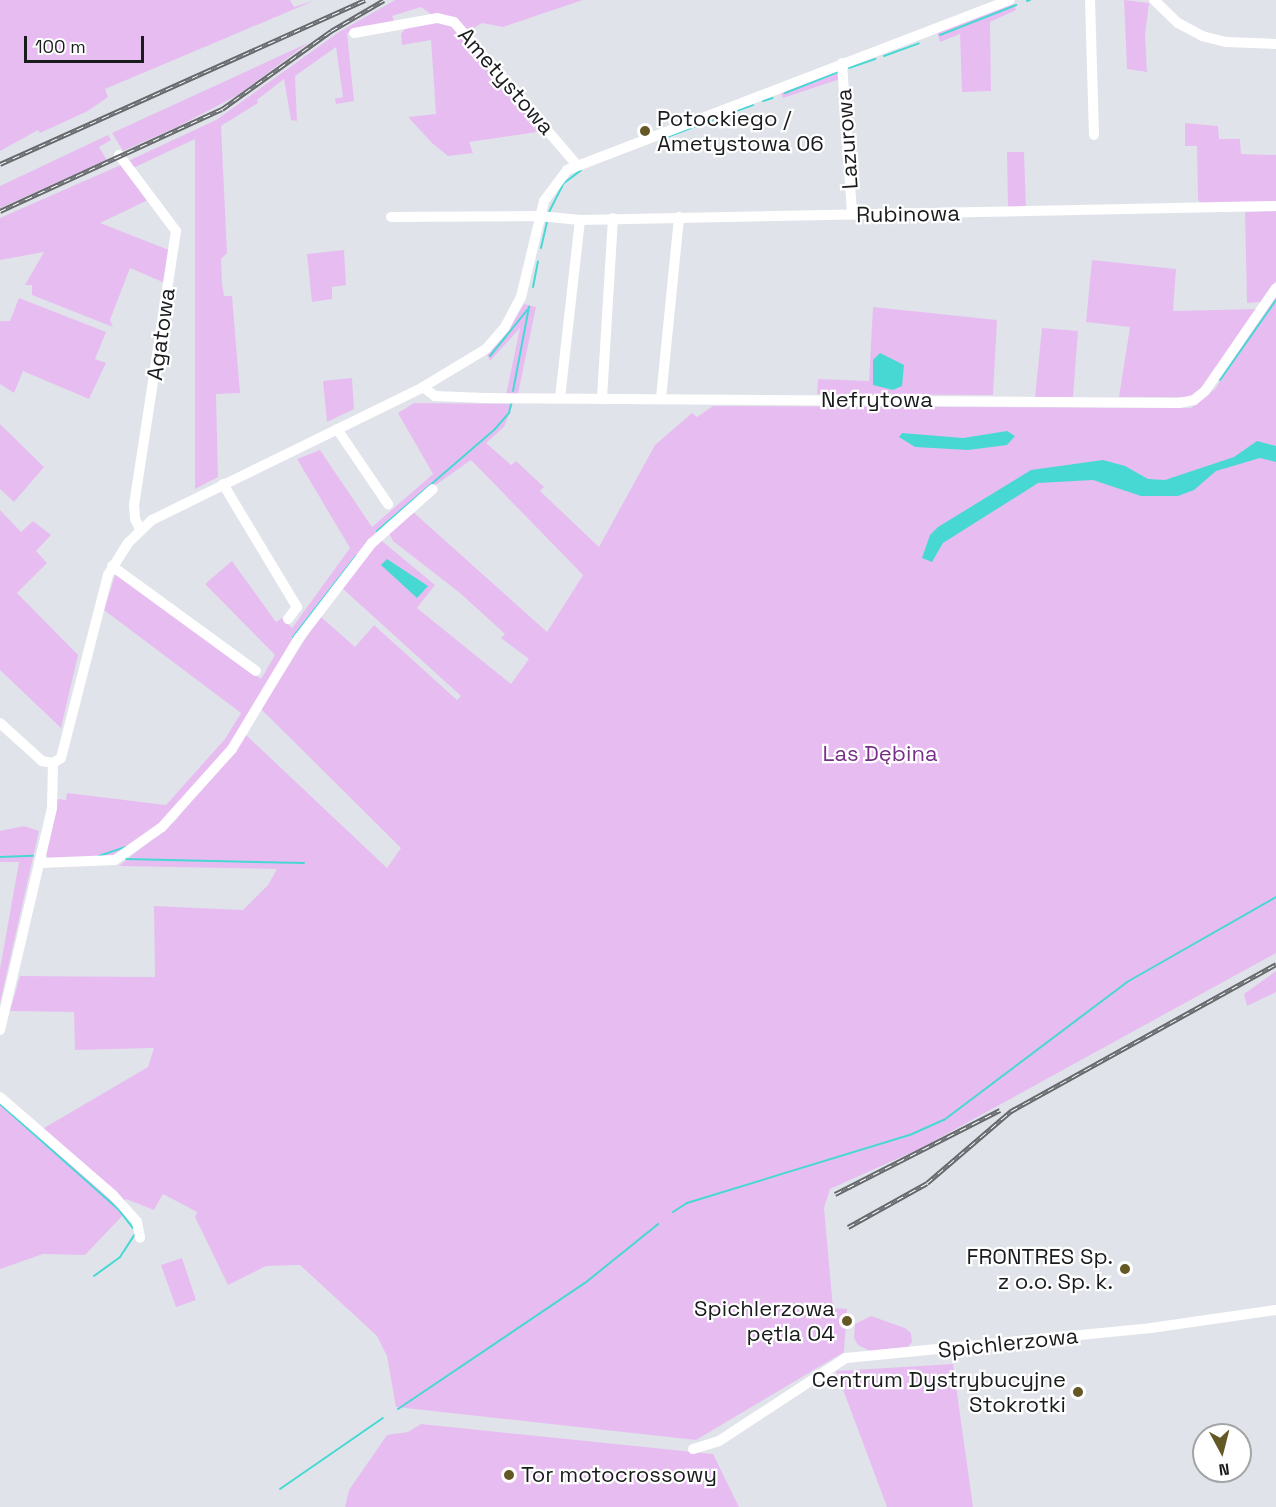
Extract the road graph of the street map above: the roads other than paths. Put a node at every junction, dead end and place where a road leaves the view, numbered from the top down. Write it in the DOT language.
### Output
graph roads {
  1 [pos="1009,0"];
  2 [pos="1090,0"];
  3 [pos="1154,0"];
  4 [pos="354,33"];
  5 [pos="1276,44"];
  6 [pos="842,63"];
  7 [pos="1094,135"];
  8 [pos="119,155"];
  9 [pos="576,164"];
  10 [pos="1276,206"];
  11 [pos="852,215"];
  12 [pos="540,216"];
  13 [pos="390,217"];
  14 [pos="679,217"];
  15 [pos="613,218"];
  16 [pos="579,220"];
  17 [pos="1276,288"];
  18 [pos="423,387"];
  19 [pos="560,398"];
  20 [pos="602,398"];
  21 [pos="662,398"];
  22 [pos="337,429"];
  23 [pos="223,484"];
  24 [pos="433,489"];
  25 [pos="388,504"];
  26 [pos="140,529"];
  27 [pos="112,566"];
  28 [pos="288,619"];
  29 [pos="256,671"];
  30 [pos="0,723"];
  31 [pos="53,763"];
  32 [pos="39,863"];
  33 [pos="0,1030"];
  34 [pos="0,1096"];
  35 [pos="140,1238"];
  36 [pos="1276,1311"];
  37 [pos="693,1449"];
  1 -- 6 [label="street"];
  2 -- 7 [label="street"];
  3 -- 5 [label="street"];
  4 -- 9 [label="street, Ametystowa"];
  6 -- 9 [label="street"];
  6 -- 11 [label="street, Lazurowa"];
  8 -- 26 [label="street, Agatowa"];
  9 -- 12 [label="street"];
  10 -- 11 [label="street, Rubinowa"];
  11 -- 14 [label="street, Rubinowa"];
  12 -- 13 [label="street, Rubinowa"];
  12 -- 16 [label="street, Rubinowa"];
  12 -- 18 [label="street"];
  14 -- 15 [label="street, Rubinowa"];
  14 -- 21 [label="street"];
  15 -- 16 [label="street, Rubinowa"];
  15 -- 20 [label="street"];
  16 -- 19 [label="street"];
  17 -- 21 [label="street, Nefrytowa"];
  18 -- 19 [label="street, Nefrytowa"];
  18 -- 22 [label="street"];
  19 -- 20 [label="street, Nefrytowa"];
  20 -- 21 [label="street, Nefrytowa"];
  22 -- 23 [label="street"];
  22 -- 25 [label="street"];
  23 -- 26 [label="street"];
  23 -- 28 [label="street"];
  24 -- 32 [label="street"];
  26 -- 27 [label="street"];
  27 -- 29 [label="street"];
  27 -- 31 [label="street"];
  30 -- 31 [label="street"];
  31 -- 32 [label="street"];
  32 -- 33 [label="street"];
  34 -- 35 [label="street"];
  36 -- 37 [label="street, Spichlerzowa"];
}
